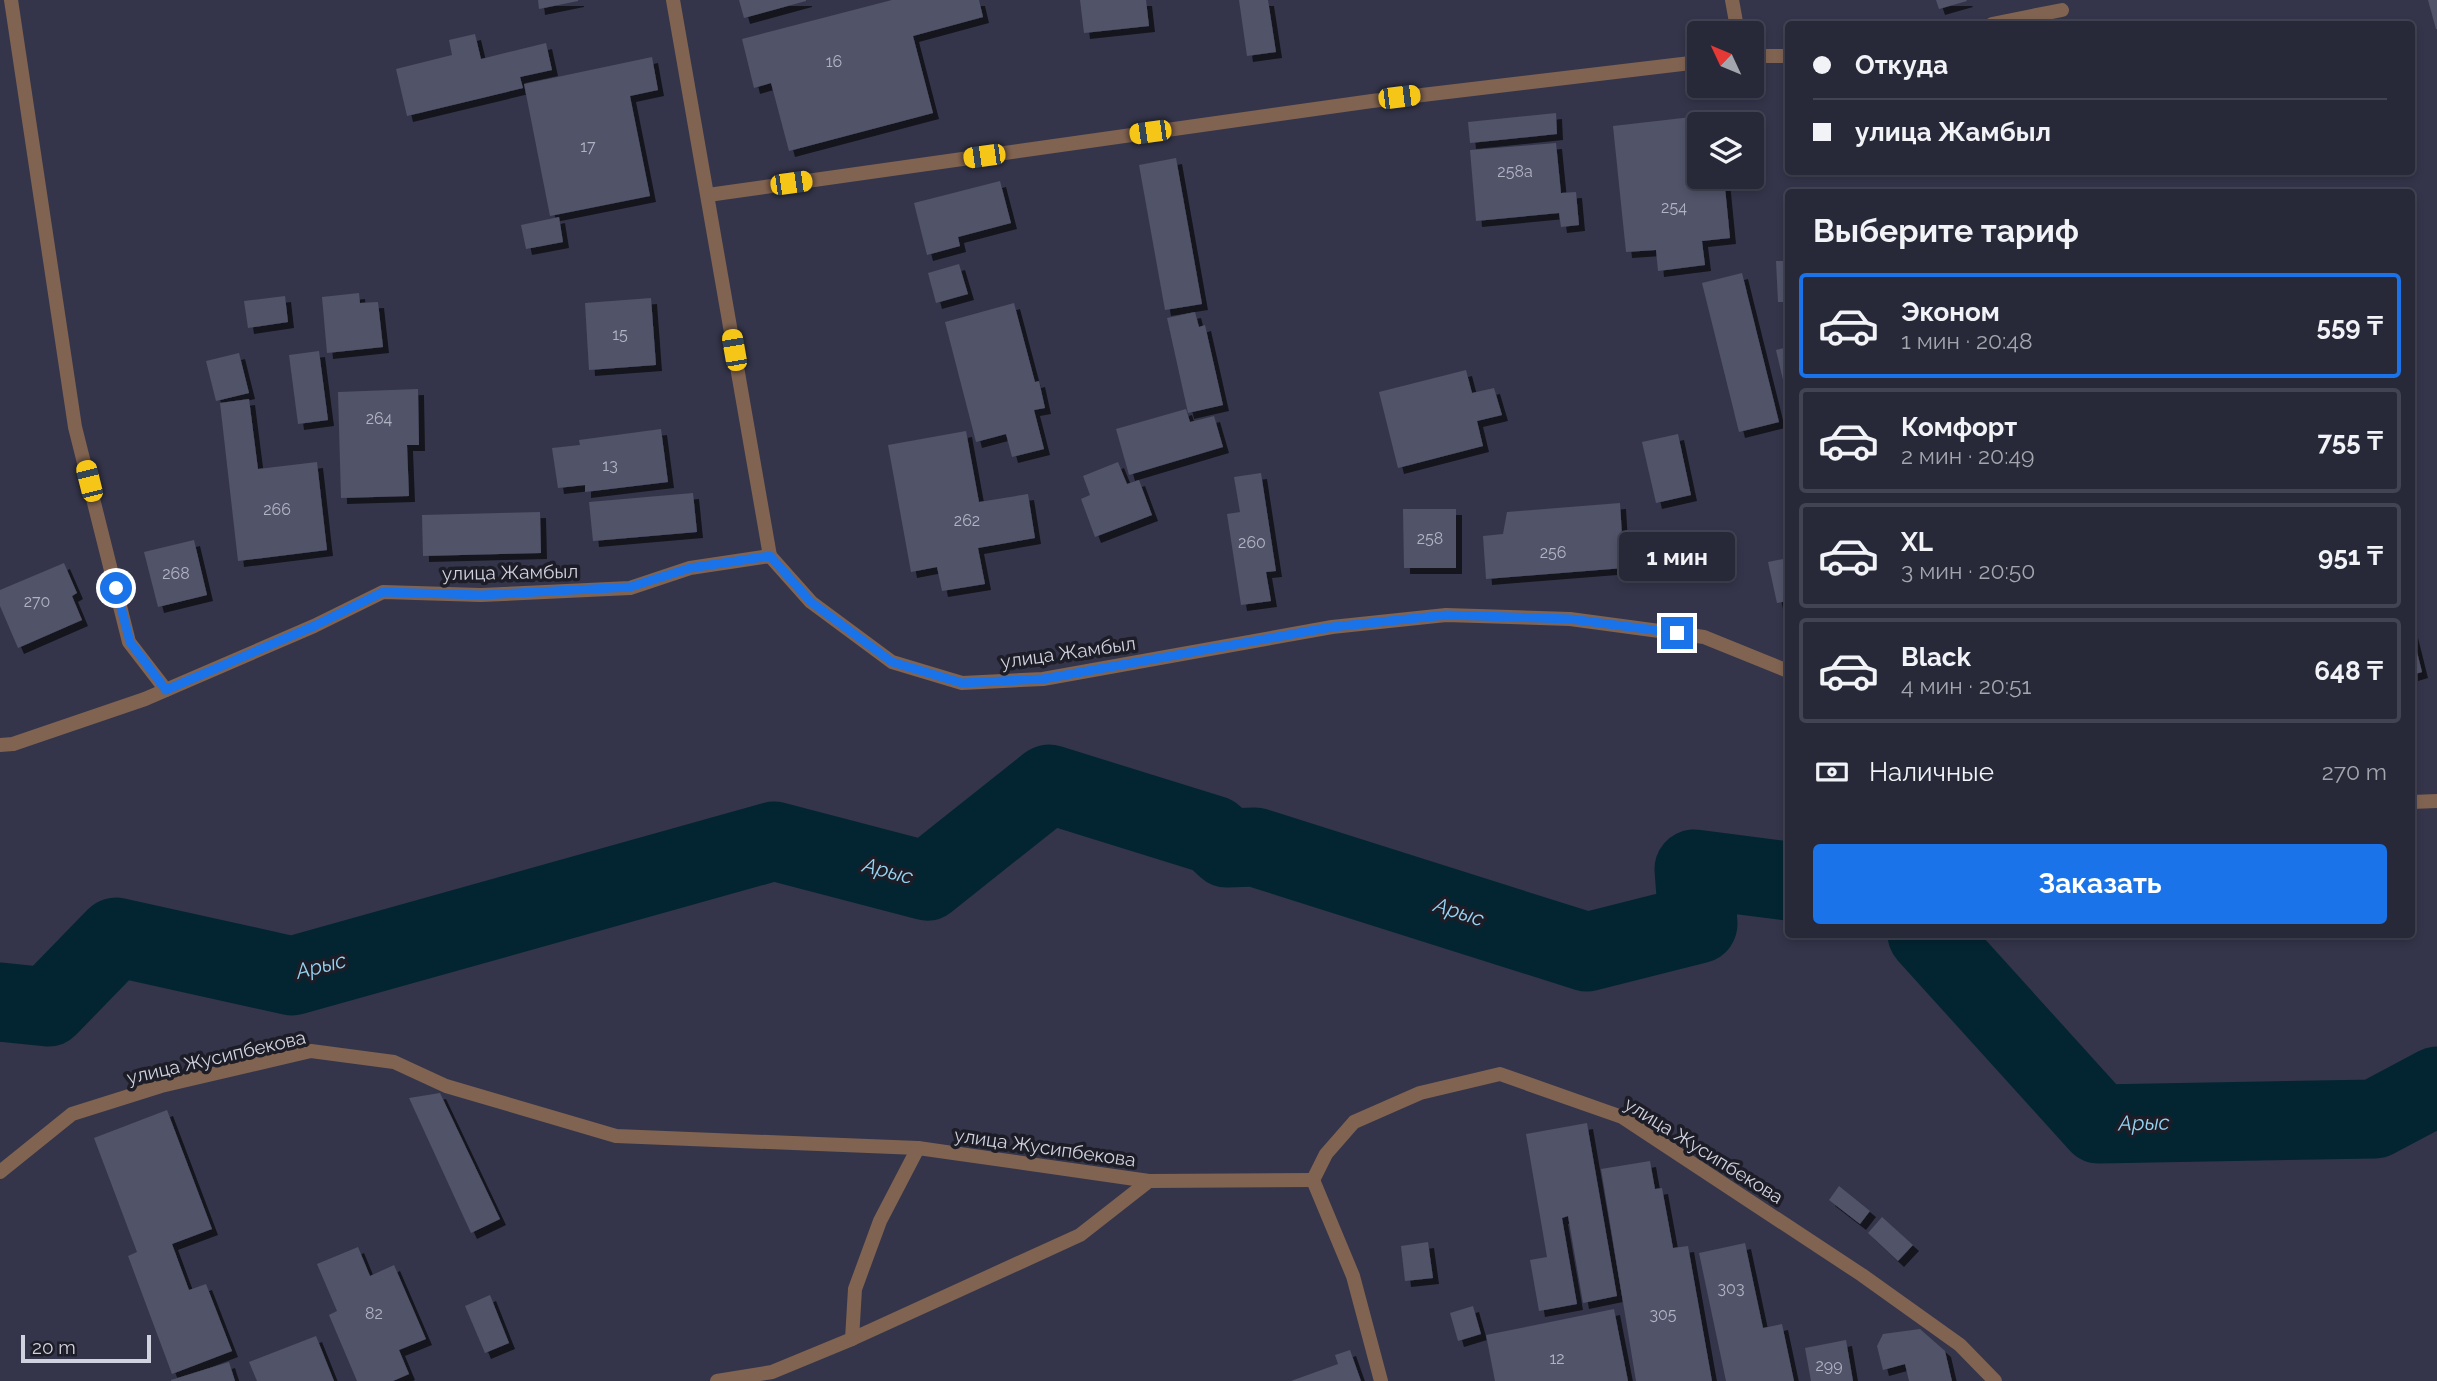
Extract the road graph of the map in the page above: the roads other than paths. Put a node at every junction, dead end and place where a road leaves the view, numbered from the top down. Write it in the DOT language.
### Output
graph roads {
  1 [pos="11,0"];
  2 [pos="673,0"];
  3 [pos="1732,0"];
  4 [pos="2062,10"];
  5 [pos="1736,21"];
  6 [pos="2007,21"];
  7 [pos="1764,56"];
  8 [pos="1785,56"];
  9 [pos="1687,63"];
  10 [pos="708,195"];
  11 [pos="770,556"];
  12 [pos="1785,670"];
  13 [pos="166,690"];
  14 [pos="0,745"];
  15 [pos="2437,801"];
  16 [pos="2415,802"];
  17 [pos="918,1148"];
  18 [pos="0,1172"];
  19 [pos="1313,1180"];
  20 [pos="1149,1181"];
  21 [pos="852,1339"];
  22 [pos="717,1381"];
  23 [pos="1381,1381"];
  24 [pos="1996,1381"];
  1 -- 13 [label="street"];
  2 -- 10 [label="street"];
  3 -- 5 [label="street"];
  4 -- 6 [label="street"];
  7 -- 8 [label="street"];
  9 -- 10 [label="street"];
  10 -- 11 [label="street"];
  11 -- 12 [label="street, улица Жамбыл"];
  11 -- 13 [label="street, улица Жамбыл"];
  13 -- 14 [label="street, улица Жамбыл"];
  15 -- 16 [label="street"];
  17 -- 18 [label="street, улица Жусипбекова"];
  17 -- 20 [label="street, улица Жусипбекова"];
  17 -- 21 [label="street"];
  19 -- 20 [label="street, улица Жусипбекова"];
  19 -- 23 [label="street"];
  19 -- 24 [label="street, улица Жусипбекова"];
  20 -- 21 [label="street"];
  21 -- 22 [label="street"];
}
